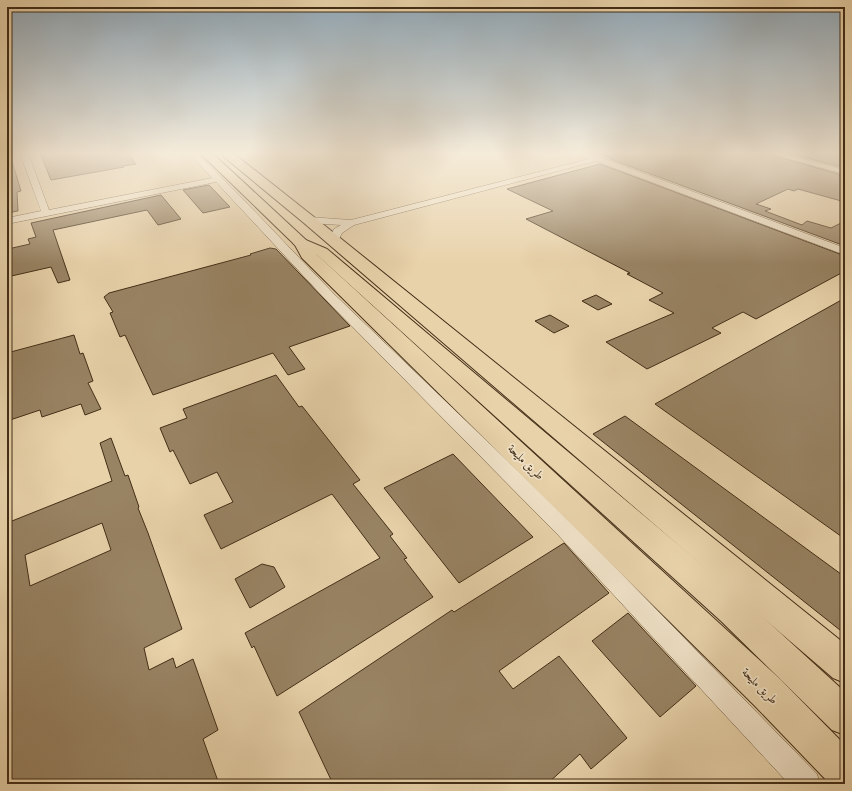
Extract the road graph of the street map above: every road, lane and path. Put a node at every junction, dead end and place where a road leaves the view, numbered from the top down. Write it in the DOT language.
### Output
graph roads {
  1 [pos="37,190"];
  2 [pos="162,190"];
  3 [pos="228,190"];
  4 [pos="246,190"];
  5 [pos="263,190"];
  6 [pos="471,190"];
  7 [pos="679,190"];
  8 [pos="46,213"];
  9 [pos="7,221"];
  10 [pos="351,223"];
  11 [pos="305,231"];
  12 [pos="333,241"];
  13 [pos="845,252"];
  14 [pos="845,666"];
  15 [pos="845,717"];
  16 [pos="845,772"];
  17 [pos="807,784"];
  1 -- 8 [label="street"];
  2 -- 8 [label="street"];
  3 -- 17 [label="street"];
  4 -- 11 [label="main road, طريق مليحة"];
  5 -- 11 [label="main road, طريق مليحة"];
  6 -- 10 [label="street"];
  7 -- 13 [label="street"];
  8 -- 9 [label="street"];
  10 -- 11 [label="street"];
  10 -- 12 [label="street"];
  11 -- 12 [label="main road, طريق مليحة"];
  11 -- 15 [label="main road"];
  11 -- 16 [label="main road, طريق مليحة"];
  12 -- 14 [label="main road, طريق مليحة"];
}
